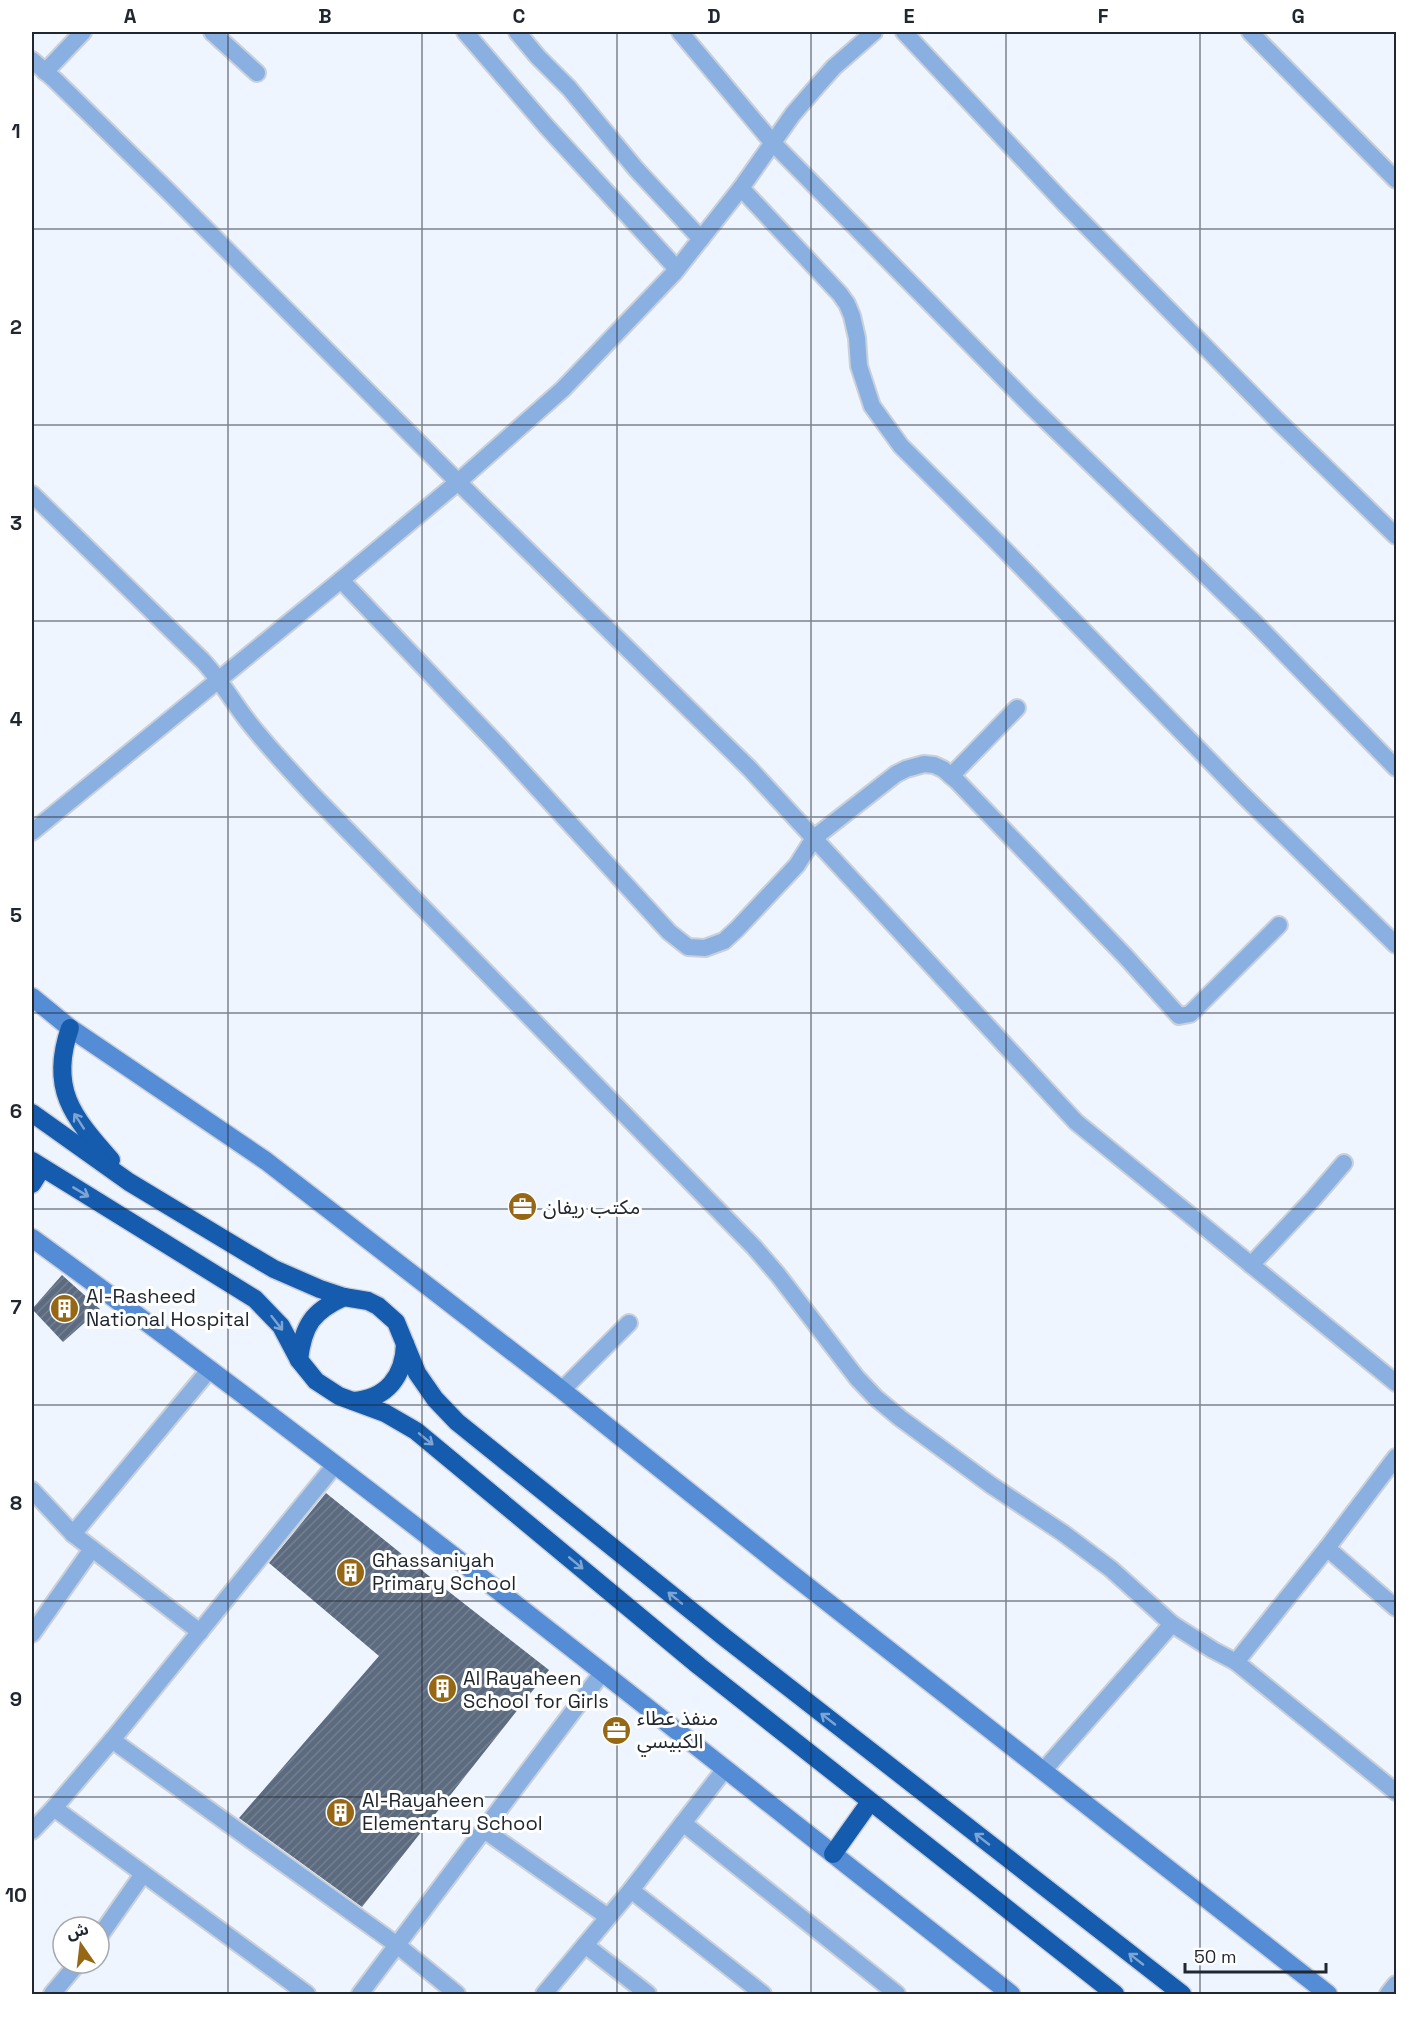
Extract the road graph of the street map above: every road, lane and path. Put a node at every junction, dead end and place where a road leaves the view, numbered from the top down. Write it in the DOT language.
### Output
graph roads {
  1 [pos="83,32"];
  2 [pos="212,32"];
  3 [pos="465,32"];
  4 [pos="517,32"];
  5 [pos="680,32"];
  6 [pos="874,32"];
  7 [pos="904,32"];
  8 [pos="1250,32"];
  9 [pos="32,60"];
  10 [pos="45,72"];
  11 [pos="257,73"];
  12 [pos="772,142"];
  13 [pos="1396,180"];
  14 [pos="741,188"];
  15 [pos="701,239"];
  16 [pos="677,269"];
  17 [pos="458,482"];
  18 [pos="32,494"];
  19 [pos="1396,536"];
  20 [pos="341,580"];
  21 [pos="219,679"];
  22 [pos="1017,708"];
  23 [pos="1396,768"];
  24 [pos="951,776"];
  25 [pos="32,832"];
  26 [pos="814,838"];
  27 [pos="1279,925"];
  28 [pos="1396,945"];
  29 [pos="32,997"];
  30 [pos="70,1028"];
  31 [pos="32,1113"];
  32 [pos="1344,1162"];
  33 [pos="37,1165"];
  34 [pos="129,1182"];
  35 [pos="32,1184"];
  36 [pos="32,1238"];
  37 [pos="1251,1265"];
  38 [pos="345,1297"];
  39 [pos="629,1323"];
  40 [pos="405,1343"];
  41 [pos="299,1359"];
  42 [pos="210,1369"];
  43 [pos="1396,1383"];
  44 [pos="562,1390"];
  45 [pos="351,1401"];
  46 [pos="1396,1457"];
  47 [pos="335,1465"];
  48 [pos="32,1490"];
  49 [pos="73,1534"];
  50 [pos="1327,1548"];
  51 [pos="92,1549"];
  52 [pos="1396,1608"];
  53 [pos="1172,1623"];
  54 [pos="200,1632"];
  55 [pos="32,1634"];
  56 [pos="1236,1662"];
  57 [pos="602,1673"];
  58 [pos="112,1740"];
  59 [pos="725,1769"];
  60 [pos="1043,1771"];
  61 [pos="1396,1792"];
  62 [pos="870,1802"];
  63 [pos="54,1808"];
  64 [pos="682,1823"];
  65 [pos="484,1830"];
  66 [pos="32,1831"];
  67 [pos="833,1854"];
  68 [pos="143,1874"];
  69 [pos="631,1890"];
  70 [pos="608,1917"];
  71 [pos="111,1920"];
  72 [pos="397,1945"];
  73 [pos="585,1945"];
  74 [pos="69,1975"];
  75 [pos="1396,1984"];
  76 [pos="56,1993"];
  77 [pos="307,1995"];
  78 [pos="360,1995"];
  79 [pos="457,1995"];
  80 [pos="544,1995"];
  81 [pos="648,1995"];
  82 [pos="763,1995"];
  83 [pos="897,1995"];
  84 [pos="1011,1995"];
  85 [pos="1115,1995"];
  86 [pos="1182,1995"];
  87 [pos="1328,1995"];
  88 [pos="1388,1995"];
  1 -- 10 [label="street"];
  2 -- 11 [label="street"];
  3 -- 16 [label="street"];
  4 -- 15 [label="street"];
  5 -- 12 [label="street"];
  6 -- 12 [label="street"];
  7 -- 19 [label="street"];
  8 -- 13 [label="street"];
  9 -- 10 [label="street"];
  10 -- 17 [label="street"];
  12 -- 14 [label="street"];
  12 -- 23 [label="street"];
  14 -- 15 [label="street"];
  14 -- 28 [label="street"];
  15 -- 16 [label="street"];
  16 -- 17 [label="street"];
  17 -- 20 [label="street"];
  17 -- 26 [label="street"];
  18 -- 21 [label="street"];
  20 -- 21 [label="street"];
  20 -- 26 [label="street"];
  21 -- 25 [label="street"];
  21 -- 53 [label="street"];
  22 -- 24 [label="street"];
  24 -- 26 [label="street"];
  24 -- 27 [label="street"];
  26 -- 37 [label="street"];
  29 -- 30 [label="main road"];
  34 -- 30 [label="highway, one-way"];
  30 -- 44 [label="main road"];
  31 -- 34 [label="highway"];
  32 -- 37 [label="street"];
  33 -- 35 [label="highway"];
  33 -- 41 [label="highway, one-way"];
  34 -- 38 [label="highway"];
  36 -- 42 [label="main road"];
  37 -- 43 [label="street"];
  38 -- 40 [label="highway"];
  38 -- 41 [label="highway"];
  39 -- 44 [label="street"];
  40 -- 45 [label="highway"];
  86 -- 40 [label="highway, one-way"];
  41 -- 45 [label="highway"];
  42 -- 47 [label="main road"];
  42 -- 49 [label="street"];
  44 -- 60 [label="main road"];
  45 -- 62 [label="highway, one-way"];
  46 -- 50 [label="street"];
  47 -- 54 [label="street"];
  47 -- 57 [label="main road"];
  48 -- 49 [label="street"];
  49 -- 51 [label="street"];
  50 -- 52 [label="street"];
  50 -- 56 [label="street"];
  51 -- 54 [label="street"];
  51 -- 55 [label="street"];
  53 -- 56 [label="street"];
  53 -- 60 [label="street"];
  54 -- 58 [label="street"];
  56 -- 61 [label="street"];
  57 -- 59 [label="main road"];
  57 -- 65 [label="street"];
  58 -- 63 [label="street"];
  58 -- 72 [label="street"];
  59 -- 64 [label="street"];
  59 -- 67 [label="main road"];
  60 -- 87 [label="main road"];
  62 -- 67 [label="highway"];
  62 -- 85 [label="highway"];
  63 -- 66 [label="street"];
  63 -- 68 [label="street"];
  64 -- 69 [label="street"];
  64 -- 83 [label="street"];
  65 -- 70 [label="street"];
  65 -- 72 [label="street"];
  67 -- 84 [label="main road"];
  68 -- 71 [label="street"];
  68 -- 77 [label="street"];
  69 -- 70 [label="street"];
  69 -- 82 [label="street"];
  70 -- 73 [label="street"];
  72 -- 78 [label="street"];
  72 -- 79 [label="street"];
  73 -- 80 [label="street"];
  73 -- 81 [label="street"];
  74 -- 76 [label="street"];
  75 -- 88 [label="street"];
}
